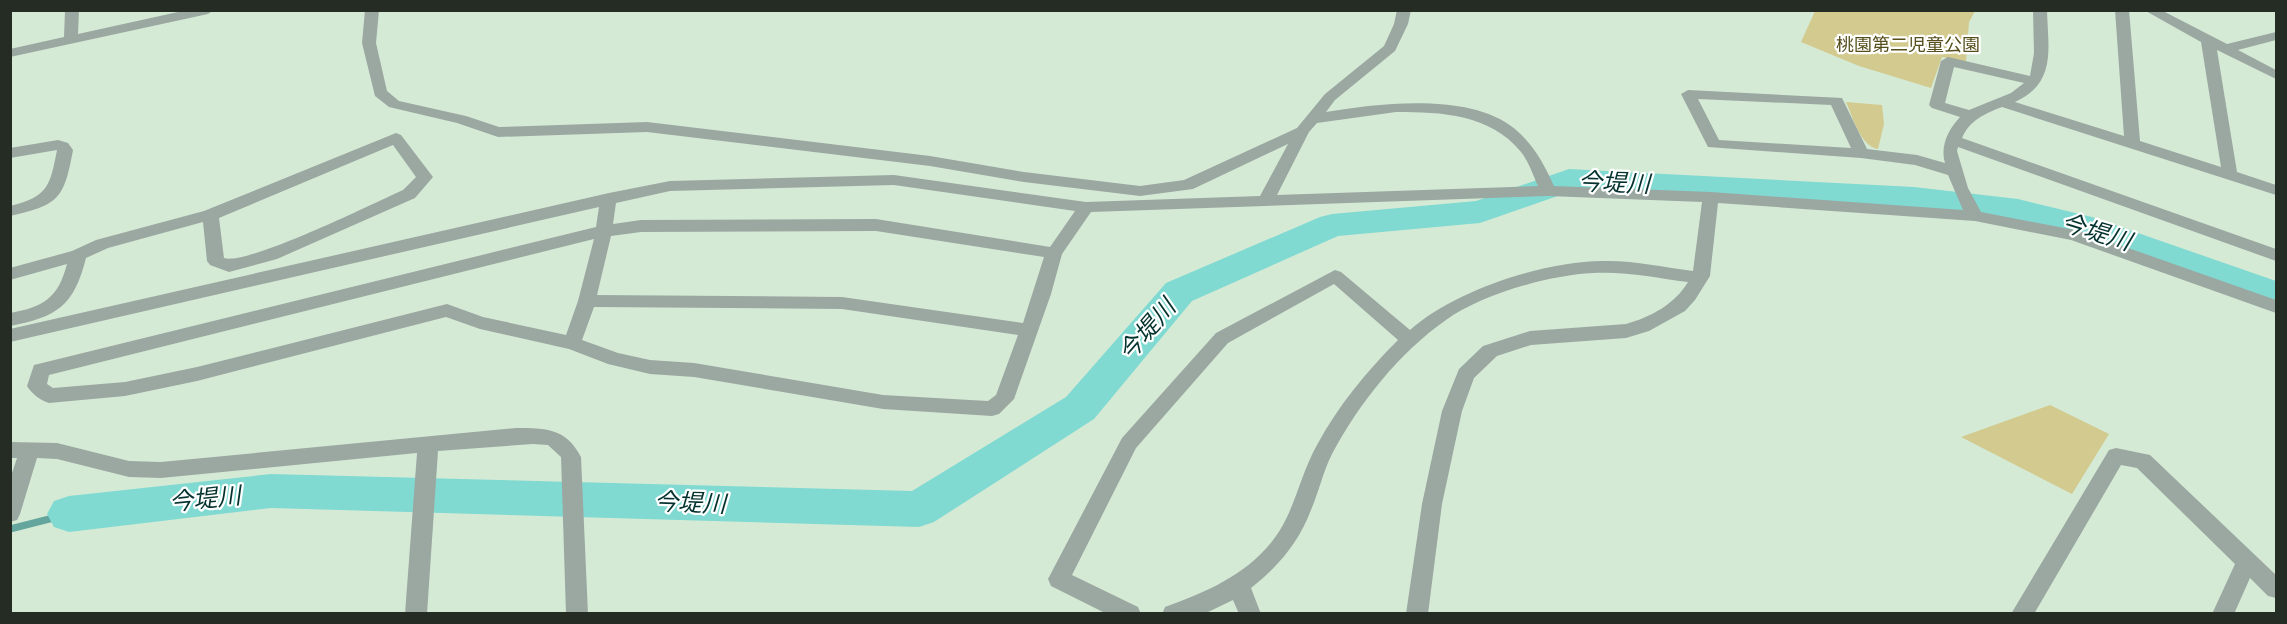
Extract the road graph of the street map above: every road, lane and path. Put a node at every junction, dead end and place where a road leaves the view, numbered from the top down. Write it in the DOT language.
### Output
graph roads {
  1 [pos="72,10"];
  2 [pos="208,10"];
  3 [pos="372,10"];
  4 [pos="1404,10"];
  5 [pos="2040,10"];
  6 [pos="2122,10"];
  7 [pos="2150,10"];
  8 [pos="2277,36"];
  9 [pos="71,40"];
  10 [pos="2208,40"];
  11 [pos="2225,49"];
  12 [pos="10,53"];
  13 [pos="2277,75"];
  14 [pos="2034,81"];
  15 [pos="2001,102"];
  16 [pos="1970,115"];
  17 [pos="1307,125"];
  18 [pos="1953,140"];
  19 [pos="2132,144"];
  20 [pos="10,153"];
  21 [pos="1861,153"];
  22 [pos="2230,176"];
  23 [pos="1958,180"];
  24 [pos="2277,190"];
  25 [pos="1548,191"];
  26 [pos="609,198"];
  27 [pos="1711,198"];
  28 [pos="1266,200"];
  29 [pos="1086,207"];
  30 [pos="10,211"];
  31 [pos="1972,211"];
  32 [pos="210,215"];
  33 [pos="604,231"];
  34 [pos="1054,253"];
  35 [pos="78,255"];
  36 [pos="2277,255"];
  37 [pos="10,274"];
  38 [pos="1699,278"];
  39 [pos="587,301"];
  40 [pos="2277,307"];
  41 [pos="10,320"];
  42 [pos="1029,330"];
  43 [pos="10,336"];
  44 [pos="1411,341"];
  45 [pos="572,343"];
  46 [pos="428,445"];
  47 [pos="20,451"];
  48 [pos="10,514"];
  49 [pos="2247,560"];
  50 [pos="1239,585"];
  51 [pos="2277,589"];
  52 [pos="416,614"];
  53 [pos="577,614"];
  54 [pos="1130,614"];
  55 [pos="1173,614"];
  56 [pos="1250,614"];
  57 [pos="1417,614"];
  58 [pos="2022,614"];
  59 [pos="2223,614"];
  1 -- 9 [label="street"];
  2 -- 9 [label="street"];
  3 -- 17 [label="street"];
  4 -- 17 [label="street"];
  5 -- 14 [label="street"];
  6 -- 19 [label="street"];
  7 -- 10 [label="street"];
  8 -- 11 [label="street"];
  9 -- 12 [label="street"];
  10 -- 11 [label="street"];
  10 -- 22 [label="street"];
  11 -- 13 [label="street"];
  14 -- 15 [label="street"];
  14 -- 16 [label="street"];
  15 -- 16 [label="street"];
  15 -- 19 [label="street"];
  16 -- 18 [label="street"];
  17 -- 25 [label="street"];
  17 -- 28 [label="street"];
  18 -- 23 [label="street"];
  18 -- 36 [label="street"];
  19 -- 22 [label="street"];
  20 -- 30 [label="street"];
  21 -- 21 [label="street"];
  21 -- 23 [label="street"];
  22 -- 24 [label="street"];
  23 -- 31 [label="street"];
  25 -- 27 [label="street"];
  25 -- 28 [label="street"];
  26 -- 29 [label="street"];
  26 -- 33 [label="street"];
  26 -- 43 [label="street"];
  27 -- 31 [label="street"];
  27 -- 38 [label="street"];
  28 -- 29 [label="street"];
  29 -- 34 [label="street"];
  31 -- 40 [label="street"];
  32 -- 32 [label="street"];
  32 -- 35 [label="street"];
  33 -- 34 [label="street"];
  33 -- 39 [label="street"];
  33 -- 45 [label="street"];
  34 -- 42 [label="street"];
  35 -- 37 [label="street"];
  35 -- 41 [label="street"];
  38 -- 44 [label="street"];
  38 -- 57 [label="street"];
  39 -- 42 [label="street"];
  39 -- 45 [label="street"];
  42 -- 45 [label="street"];
  44 -- 50 [label="street"];
  44 -- 54 [label="street"];
  46 -- 47 [label="street"];
  46 -- 52 [label="street"];
  46 -- 53 [label="street"];
  47 -- 48 [label="street"];
  49 -- 51 [label="street"];
  49 -- 58 [label="street"];
  49 -- 59 [label="street"];
  50 -- 55 [label="street"];
  50 -- 56 [label="street"];
}
